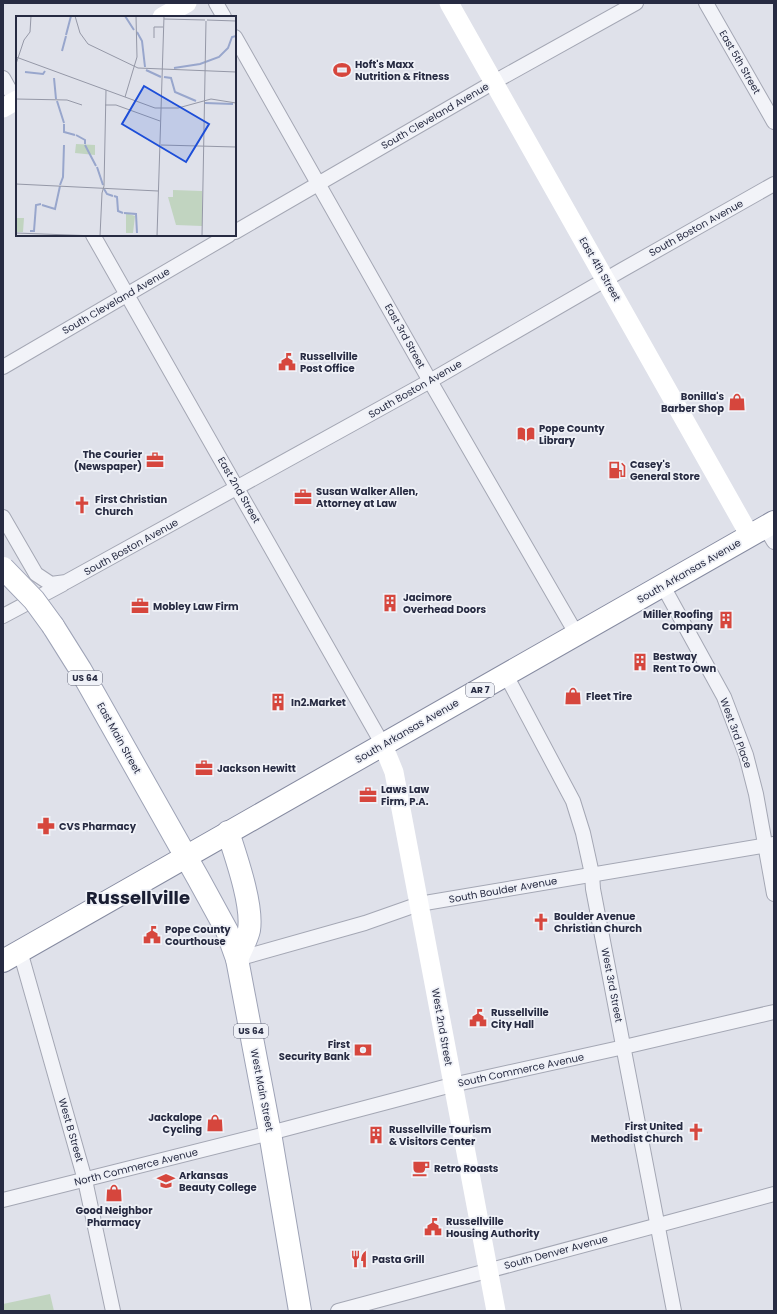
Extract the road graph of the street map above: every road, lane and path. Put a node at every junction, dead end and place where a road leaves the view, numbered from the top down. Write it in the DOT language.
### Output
graph roads {
  1 [pos="187,3"];
  2 [pos="216,3"];
  3 [pos="449,3"];
  4 [pos="636,3"];
  5 [pos="706,3"];
  6 [pos="164,16"];
  7 [pos="223,16"];
  8 [pos="236,39"];
  9 [pos="3,78"];
  10 [pos="494,82"];
  11 [pos="13,103"];
  12 [pos="774,122"];
  13 [pos="318,182"];
  14 [pos="774,184"];
  15 [pos="236,231"];
  16 [pos="94,236"];
  17 [pos="228,236"];
  18 [pos="606,279"];
  19 [pos="127,295"];
  20 [pos="3,367"];
  21 [pos="430,381"];
  22 [pos="238,488"];
  23 [pos="3,517"];
  24 [pos="766,532"];
  25 [pos="3,568"];
  26 [pos="66,582"];
  27 [pos="662,586"];
  28 [pos="3,616"];
  29 [pos="577,635"];
  30 [pos="506,675"];
  31 [pos="383,745"];
  32 [pos="228,832"];
  33 [pos="770,845"];
  34 [pos="186,856"];
  35 [pos="592,874"];
  36 [pos="774,894"];
  37 [pos="419,904"];
  38 [pos="11,956"];
  39 [pos="237,958"];
  40 [pos="774,1012"];
  41 [pos="624,1047"];
  42 [pos="452,1085"];
  43 [pos="270,1133"];
  44 [pos="85,1180"];
  45 [pos="774,1194"];
  46 [pos="3,1200"];
  47 [pos="658,1224"];
  48 [pos="488,1271"];
  49 [pos="113,1311"];
  50 [pos="300,1311"];
  51 [pos="338,1311"];
  52 [pos="496,1311"];
  53 [pos="674,1311"];
  1 -- 6 [label="street"];
  2 -- 7 [label="street"];
  3 -- 10 [label="street, East 4th Street"];
  4 -- 10 [label="street, South Cleveland Avenue"];
  5 -- 12 [label="street, East 5th Street"];
  8 -- 13 [label="street, East 3rd Street"];
  9 -- 11 [label="street"];
  10 -- 13 [label="street, South Cleveland Avenue"];
  10 -- 18 [label="street, East 4th Street"];
  13 -- 15 [label="street, South Cleveland Avenue"];
  13 -- 21 [label="street, East 3rd Street"];
  14 -- 18 [label="street, South Boston Avenue"];
  16 -- 19 [label="street, East 2nd Street"];
  17 -- 19 [label="street, South Cleveland Avenue"];
  18 -- 21 [label="street, South Boston Avenue"];
  18 -- 24 [label="street, East 4th Street"];
  19 -- 20 [label="street, South Cleveland Avenue"];
  19 -- 22 [label="street, East 2nd Street"];
  21 -- 22 [label="street, South Boston Avenue"];
  21 -- 29 [label="street, East 3rd Street"];
  22 -- 26 [label="street, South Boston Avenue"];
  22 -- 31 [label="street, East 2nd Street"];
  23 -- 26 [label="street, South Boston Avenue"];
  24 -- 27 [label="main road, South Arkansas Avenue / AR 7"];
  25 -- 34 [label="main road, East Main Street / US 64, bridge"];
  26 -- 28 [label="street"];
  27 -- 29 [label="main road, South Arkansas Avenue / AR 7"];
  27 -- 33 [label="street, West 3rd Place"];
  29 -- 30 [label="main road, South Arkansas Avenue / AR 7"];
  30 -- 31 [label="main road, South Arkansas Avenue / AR 7"];
  30 -- 35 [label="street, West 3rd Street"];
  31 -- 32 [label="main road, South Arkansas Avenue / AR 7"];
  31 -- 37 [label="street, West 2nd Street"];
  32 -- 34 [label="main road, South Arkansas Avenue / AR 7"];
  32 -- 39 [label="main road"];
  33 -- 35 [label="street, South Boulder Avenue"];
  33 -- 36 [label="street, West 3rd Place"];
  34 -- 38 [label="main road, AR 7"];
  34 -- 39 [label="main road, West Main Street / US 64"];
  35 -- 37 [label="street, South Boulder Avenue"];
  35 -- 41 [label="street, West 3rd Street"];
  37 -- 39 [label="street, South Boulder Avenue"];
  37 -- 42 [label="street, West 2nd Street"];
  38 -- 44 [label="street, West B Street"];
  39 -- 43 [label="main road, West Main Street / US 64"];
  40 -- 41 [label="street, South Commerce Avenue"];
  41 -- 42 [label="street, South Commerce Avenue"];
  41 -- 47 [label="street, West 3rd Street"];
  42 -- 43 [label="street, South Commerce Avenue"];
  42 -- 48 [label="street, West 2nd Street"];
  43 -- 44 [label="street, North Commerce Avenue"];
  43 -- 50 [label="main road, West Main Street / US 64"];
  44 -- 46 [label="street, North Commerce Avenue"];
  44 -- 49 [label="street, West B Street"];
  45 -- 47 [label="street, South Denver Avenue"];
  47 -- 48 [label="street, South Denver Avenue"];
  47 -- 53 [label="street, West 3rd Street"];
  48 -- 51 [label="street, South Denver Avenue"];
  48 -- 52 [label="street, West 2nd Street"];
}
